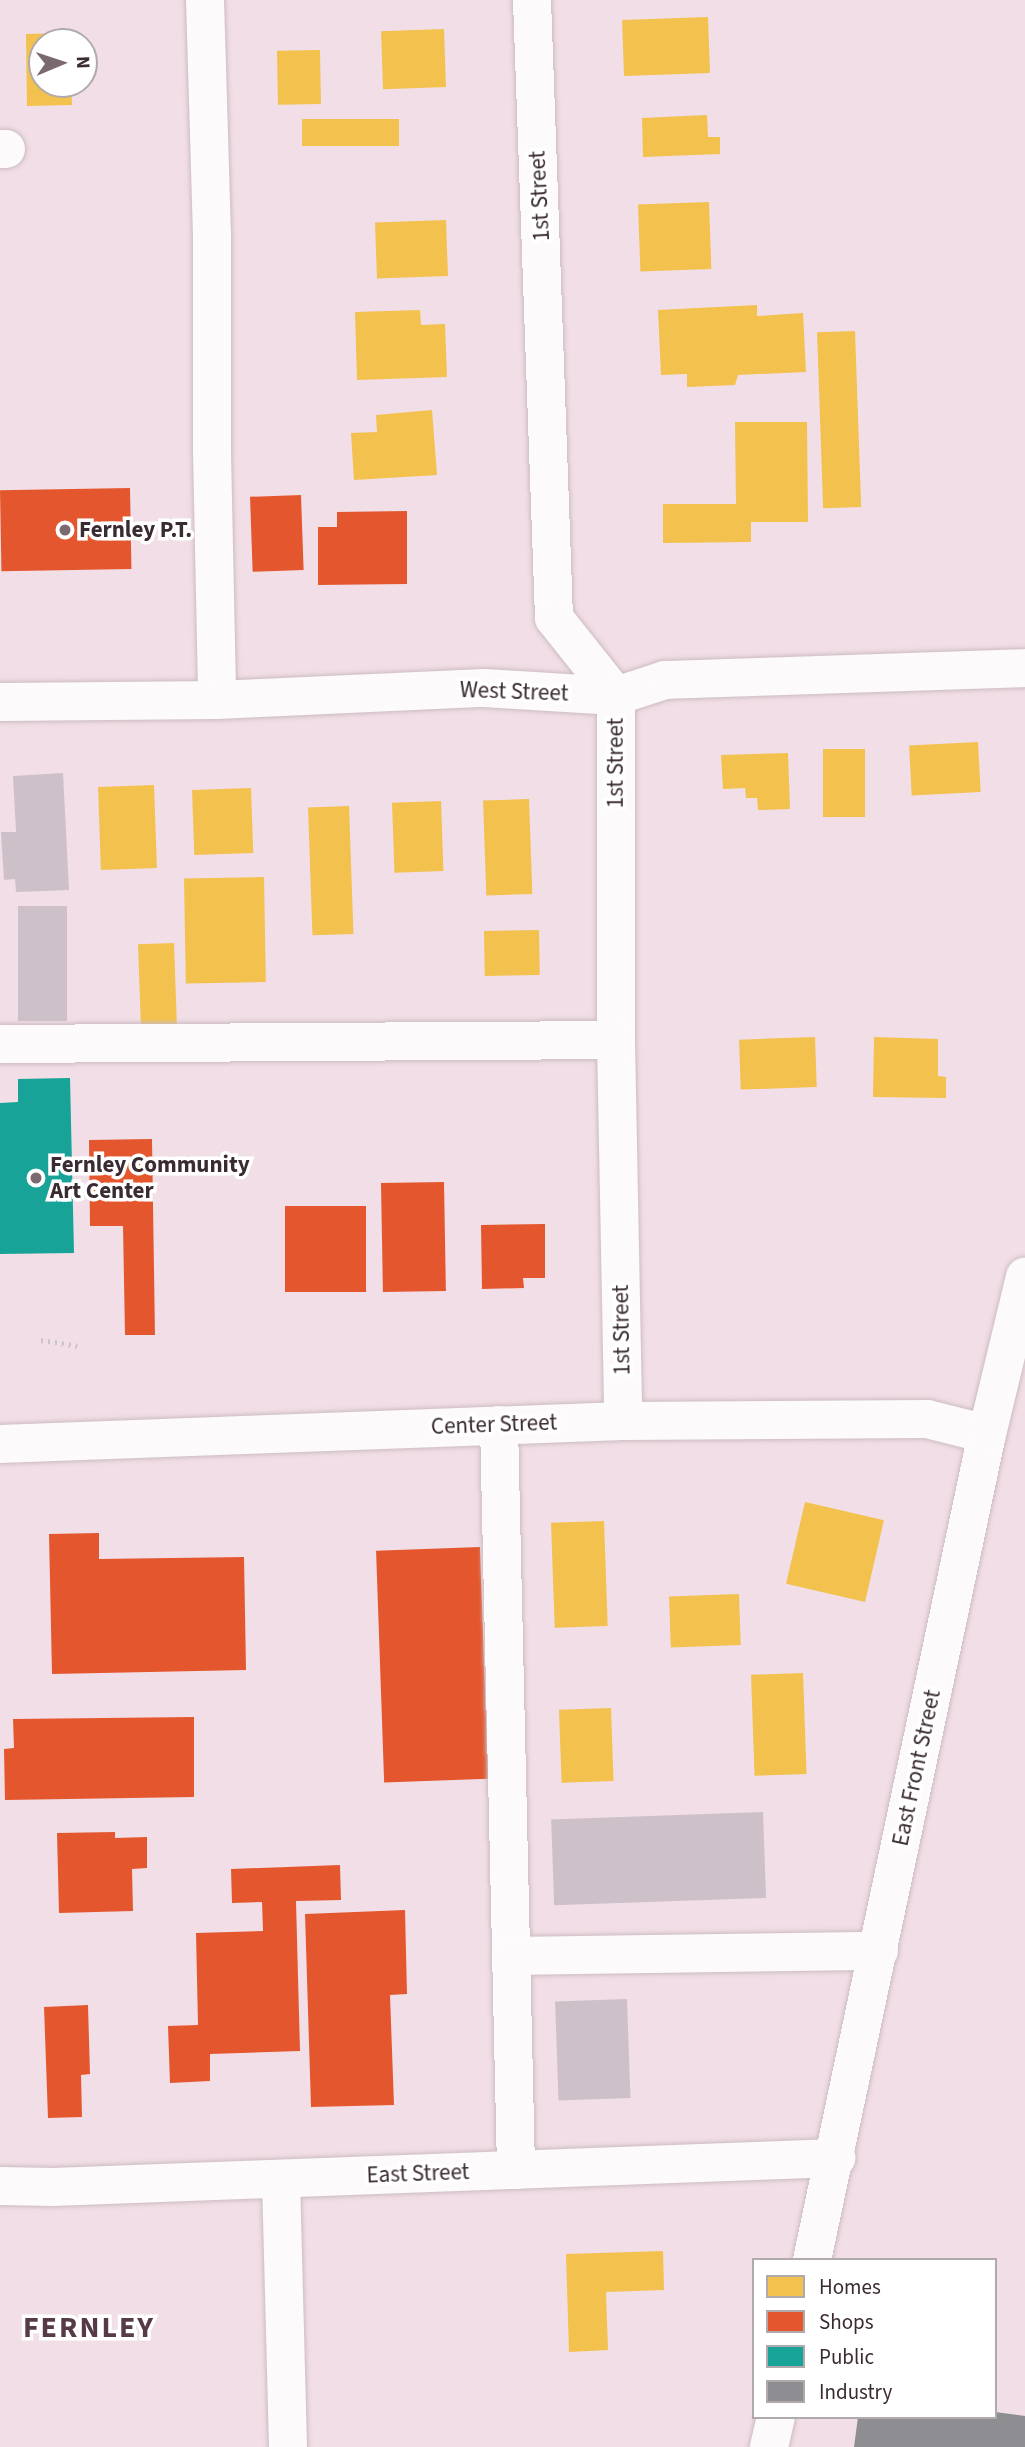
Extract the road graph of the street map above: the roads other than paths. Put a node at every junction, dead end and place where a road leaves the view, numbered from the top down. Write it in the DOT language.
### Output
graph roads {
  1 [pos="205,0"];
  2 [pos="532,0"];
  3 [pos="1025,668"];
  4 [pos="616,696"];
  5 [pos="217,701"];
  6 [pos="0,702"];
  7 [pos="616,1040"];
  8 [pos="0,1044"];
  9 [pos="1025,1277"];
  10 [pos="623,1421"];
  11 [pos="499,1425"];
  12 [pos="987,1434"];
  13 [pos="0,1444"];
  14 [pos="879,1951"];
  15 [pos="511,1956"];
  16 [pos="836,2158"];
  17 [pos="516,2170"];
  18 [pos="281,2179"];
  19 [pos="0,2186"];
  20 [pos="812,2258"];
  21 [pos="776,2419"];
  22 [pos="288,2447"];
  23 [pos="769,2447"];
  1 -- 5 [label="street"];
  2 -- 4 [label="street, 1st Street"];
  3 -- 4 [label="street, West Street"];
  4 -- 5 [label="street, West Street"];
  4 -- 7 [label="street, 1st Street"];
  5 -- 6 [label="street, West Street"];
  7 -- 8 [label="street"];
  7 -- 10 [label="street, 1st Street"];
  9 -- 12 [label="street, East Front Street"];
  10 -- 11 [label="street, Center Street"];
  10 -- 12 [label="street, Center Street"];
  11 -- 13 [label="street, Center Street"];
  11 -- 15 [label="street"];
  12 -- 14 [label="street, East Front Street"];
  14 -- 15 [label="street"];
  14 -- 16 [label="street, East Front Street"];
  15 -- 17 [label="street"];
  16 -- 17 [label="street, East Street"];
  16 -- 20 [label="street, East Front Street"];
  17 -- 18 [label="street, East Street"];
  18 -- 19 [label="street, East Street"];
  18 -- 22 [label="street"];
  21 -- 23 [label="street"];
}
